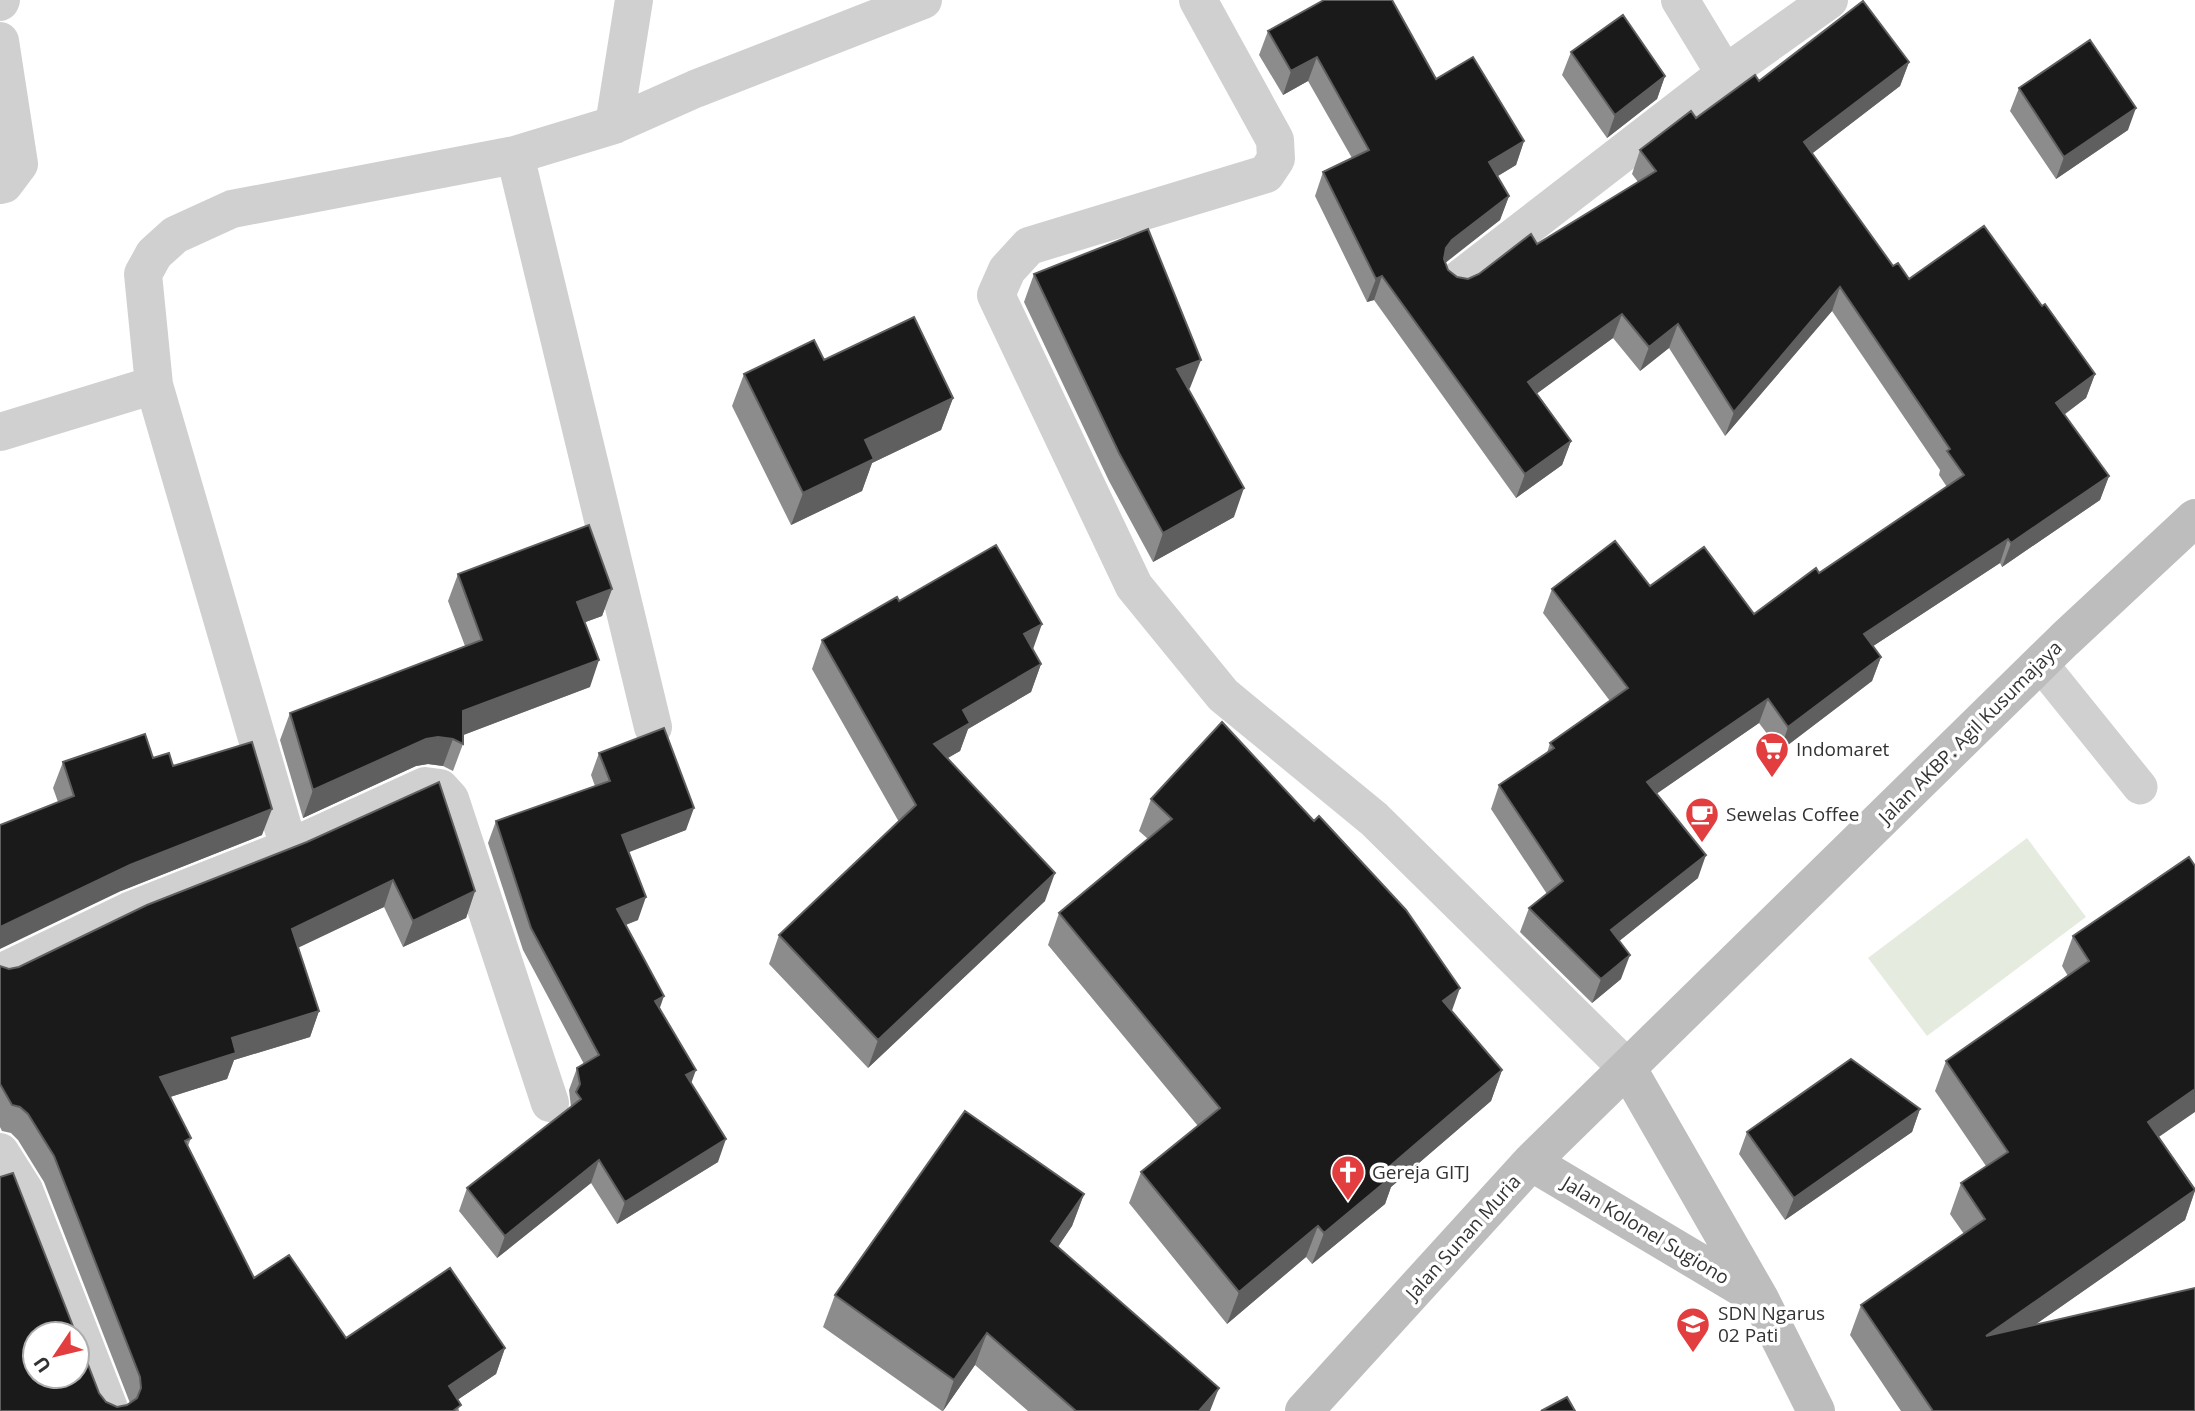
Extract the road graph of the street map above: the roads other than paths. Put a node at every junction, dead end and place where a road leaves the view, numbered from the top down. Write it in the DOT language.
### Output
graph roads {
  1 [pos="634,0"];
  2 [pos="923,0"];
  3 [pos="1198,0"];
  4 [pos="1680,0"];
  5 [pos="1829,0"];
  6 [pos="0,41"];
  7 [pos="1725,74"];
  8 [pos="614,125"];
  9 [pos="514,155"];
  10 [pos="0,185"];
  11 [pos="1457,281"];
  12 [pos="154,385"];
  13 [pos="0,432"];
  14 [pos="2195,518"];
  15 [pos="2040,663"];
  16 [pos="653,727"];
  17 [pos="2140,787"];
  18 [pos="289,848"];
  19 [pos="0,972"];
  20 [pos="1628,1069"];
  21 [pos="550,1103"];
  22 [pos="0,1152"];
  23 [pos="1531,1162"];
  24 [pos="1760,1299"];
  25 [pos="110,1411"];
  26 [pos="1304,1411"];
  27 [pos="1816,1411"];
  1 -- 8 [label="street"];
  2 -- 8 [label="street"];
  3 -- 20 [label="street"];
  4 -- 7 [label="street"];
  5 -- 7 [label="street"];
  6 -- 10 [label="street"];
  7 -- 11 [label="street"];
  8 -- 9 [label="street"];
  9 -- 12 [label="street"];
  9 -- 16 [label="street"];
  12 -- 13 [label="street"];
  12 -- 18 [label="street"];
  14 -- 15 [label="main road, Jalan AKBP. Agil Kusumajaya"];
  15 -- 17 [label="lane"];
  15 -- 20 [label="main road, Jalan AKBP. Agil Kusumajaya"];
  18 -- 19 [label="street"];
  18 -- 21 [label="street"];
  20 -- 23 [label="main road, Jalan Sunan Muria"];
  20 -- 24 [label="main road, Jalan Kolonel Sugiono"];
  22 -- 25 [label="street"];
  23 -- 24 [label="main road, Jalan Kolonel Sugiono"];
  23 -- 26 [label="main road, Jalan Sunan Muria"];
  24 -- 27 [label="main road, Jalan Kolonel Sugiono"];
}
